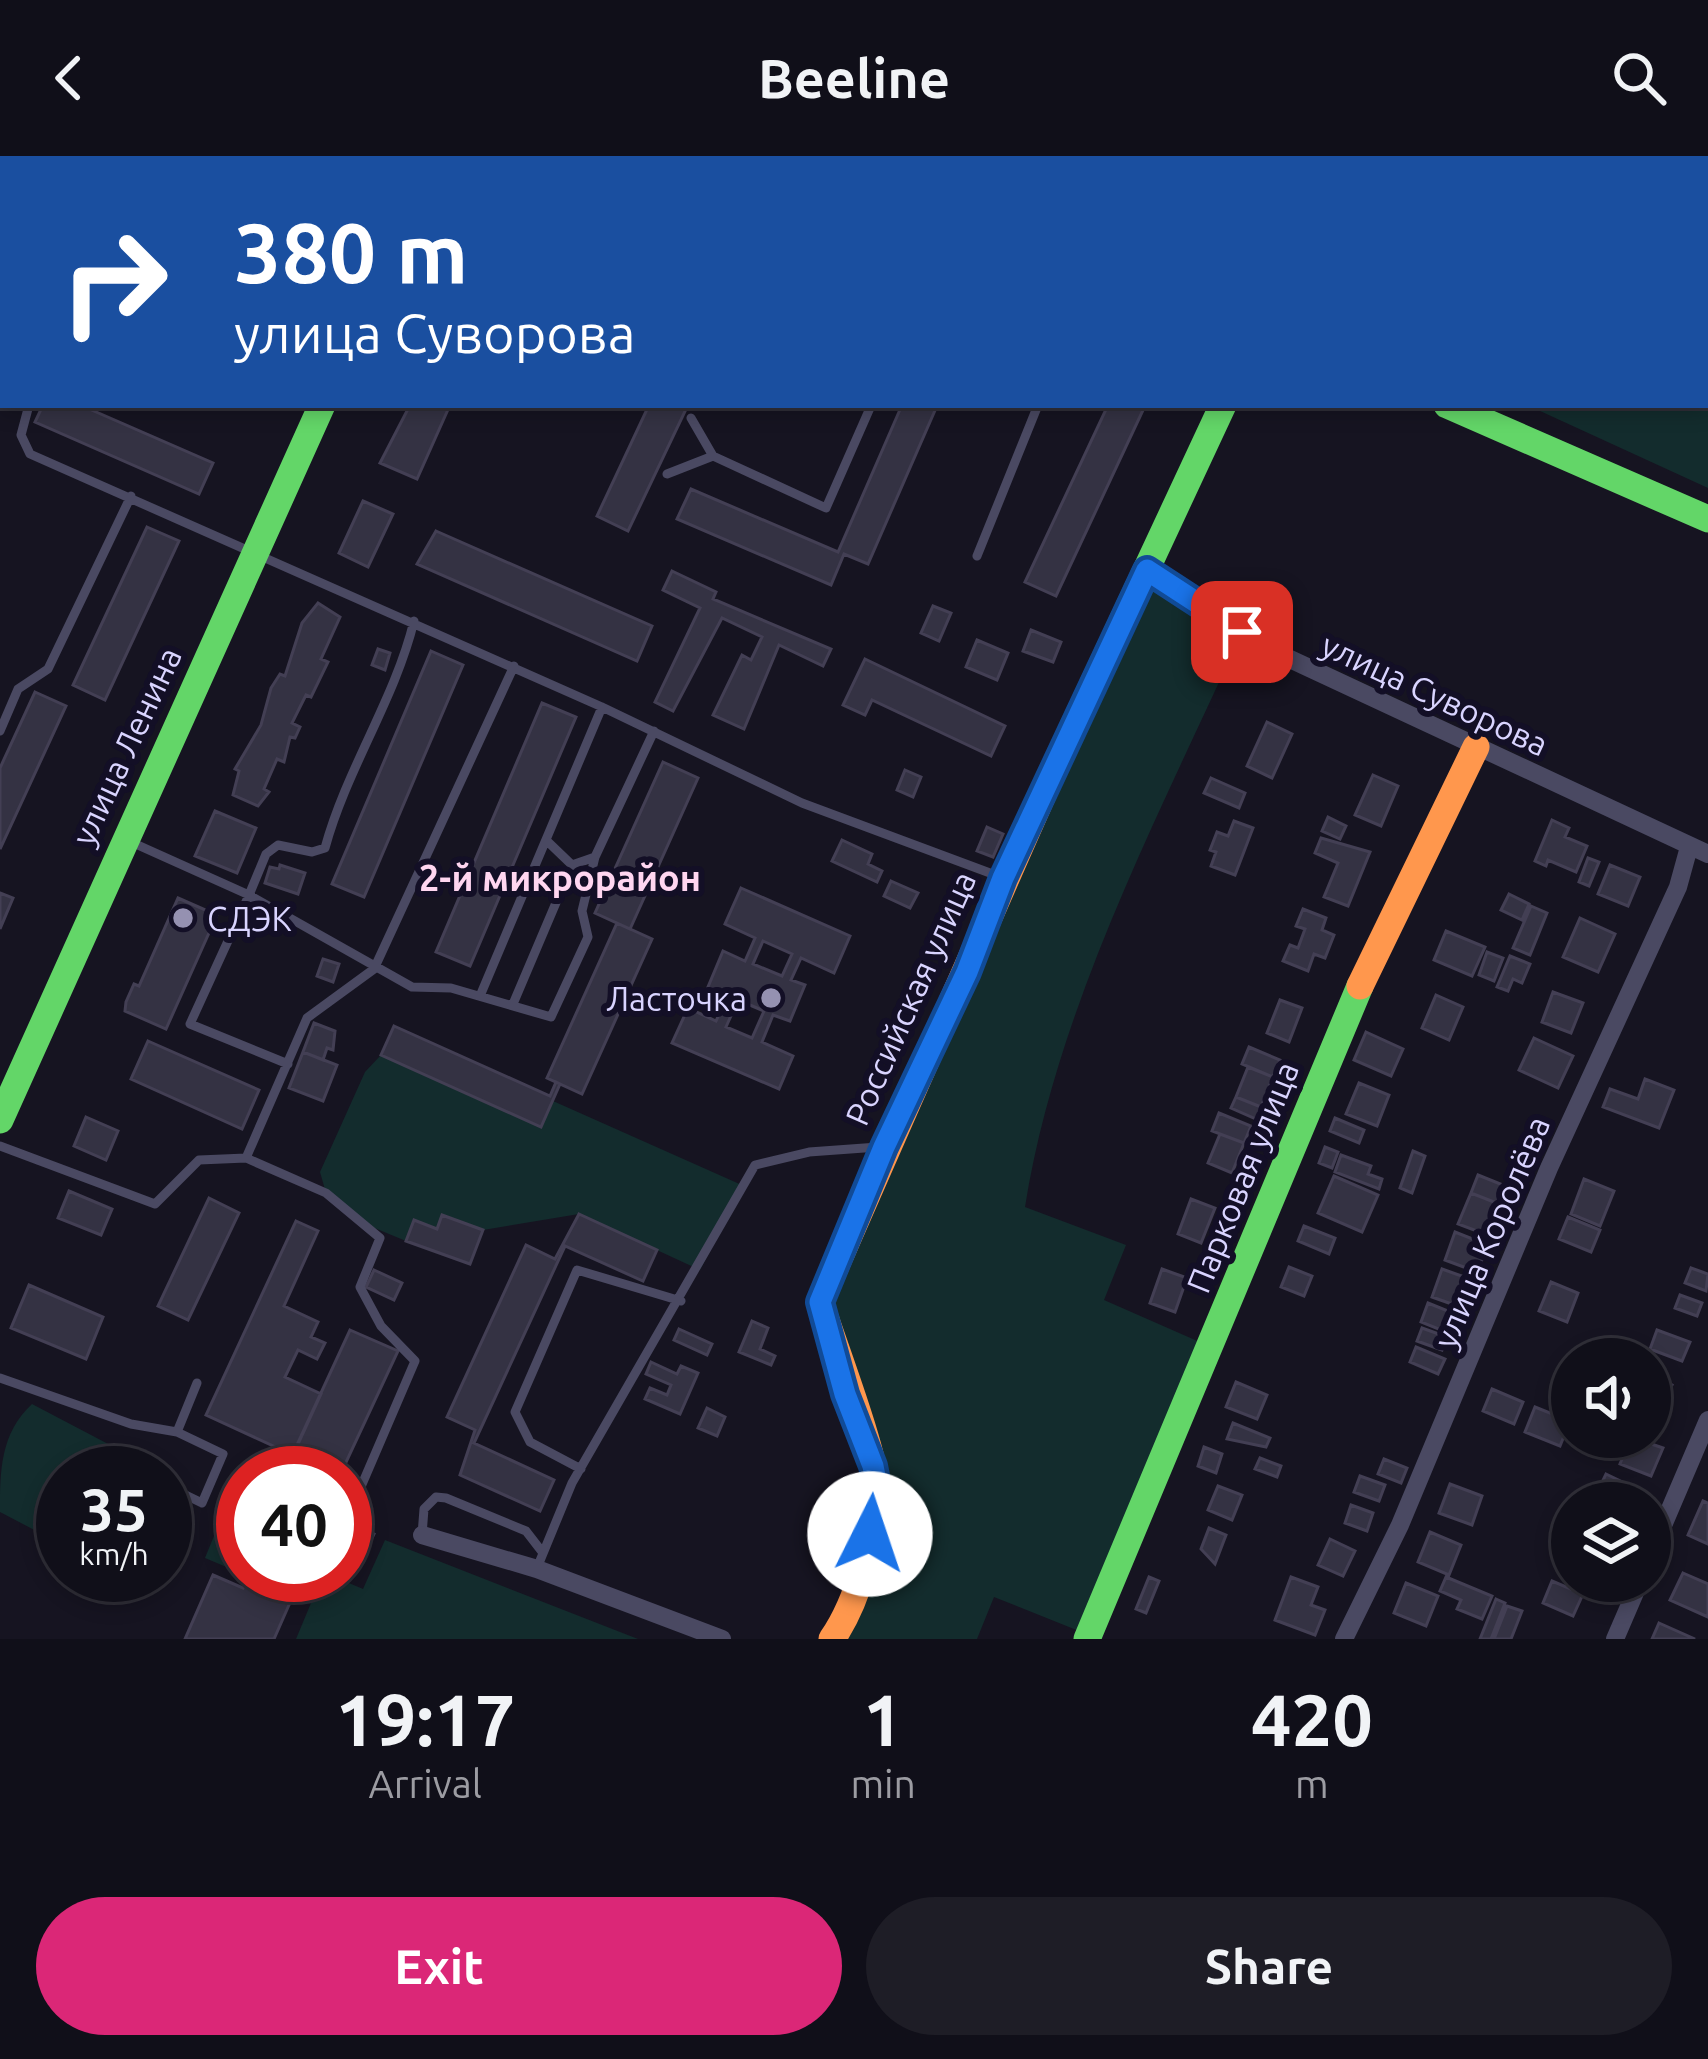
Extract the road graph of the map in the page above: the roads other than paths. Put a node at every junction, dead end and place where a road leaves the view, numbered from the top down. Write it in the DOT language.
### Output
graph roads {
  1 [pos="28,408"];
  2 [pos="321,408"];
  3 [pos="868,408"];
  4 [pos="1032,408"];
  5 [pos="1222,408"];
  6 [pos="1454,408"];
  7 [pos="691,418"];
  8 [pos="712,456"];
  9 [pos="667,474"];
  10 [pos="131,496"];
  11 [pos="1708,519"];
  12 [pos="255,551"];
  13 [pos="977,556"];
  14 [pos="1147,570"];
  15 [pos="414,621"];
  16 [pos="514,666"];
  17 [pos="602,706"];
  18 [pos="0,731"];
  19 [pos="653,731"];
  20 [pos="1476,747"];
  21 [pos="124,839"];
  22 [pos="546,840"];
  23 [pos="1699,850"];
  24 [pos="595,857"];
  25 [pos="572,865"];
  26 [pos="1003,878"];
  27 [pos="249,895"];
  28 [pos="374,969"];
  29 [pos="480,996"];
  30 [pos="513,1004"];
  31 [pos="288,1064"];
  32 [pos="0,1120"];
  33 [pos="0,1146"];
  34 [pos="884,1147"];
  35 [pos="246,1158"];
  36 [pos="681,1300"];
  37 [pos="0,1378"];
  38 [pos="197,1383"];
  39 [pos="1708,1420"];
  40 [pos="177,1432"];
  41 [pos="372,1459"];
  42 [pos="581,1469"];
  43 [pos="192,1498"];
  44 [pos="1671,1507"];
  45 [pos="422,1534"];
  46 [pos="540,1561"];
  47 [pos="1631,1602"];
  48 [pos="722,1639"];
  49 [pos="832,1639"];
  50 [pos="1087,1639"];
  51 [pos="1344,1639"];
  52 [pos="1615,1639"];
  1 -- 10 [label="lane"];
  2 -- 12 [label="street, улица Ленина"];
  3 -- 8 [label="lane"];
  4 -- 13 [label="lane"];
  5 -- 14 [label="street, Российская улица"];
  6 -- 11 [label="street"];
  7 -- 8 [label="lane"];
  8 -- 9 [label="lane"];
  10 -- 12 [label="lane"];
  10 -- 18 [label="lane"];
  12 -- 15 [label="lane"];
  12 -- 21 [label="street, улица Ленина"];
  14 -- 20 [label="street, улица Суворова"];
  14 -- 26 [label="street, Российская улица"];
  15 -- 16 [label="lane"];
  15 -- 27 [label="lane"];
  16 -- 17 [label="lane"];
  16 -- 28 [label="lane"];
  17 -- 19 [label="lane"];
  17 -- 22 [label="lane"];
  19 -- 24 [label="lane"];
  19 -- 26 [label="lane"];
  20 -- 23 [label="street, улица Суворова"];
  20 -- 50 [label="street, Парковая улица"];
  21 -- 27 [label="lane"];
  21 -- 32 [label="street, улица Ленина"];
  22 -- 25 [label="lane"];
  22 -- 29 [label="lane"];
  23 -- 51 [label="street, улица Королёва"];
  24 -- 25 [label="lane"];
  24 -- 30 [label="lane"];
  25 -- 30 [label="lane"];
  26 -- 34 [label="street, Российская улица"];
  27 -- 28 [label="lane"];
  27 -- 31 [label="lane"];
  28 -- 29 [label="lane"];
  28 -- 31 [label="lane"];
  29 -- 30 [label="lane"];
  31 -- 35 [label="lane"];
  33 -- 35 [label="lane"];
  34 -- 36 [label="lane"];
  34 -- 49 [label="street, Российская улица"];
  35 -- 41 [label="lane"];
  36 -- 42 [label="lane"];
  36 -- 42 [label="lane"];
  37 -- 40 [label="lane"];
  38 -- 40 [label="lane"];
  39 -- 44 [label="street"];
  40 -- 43 [label="lane"];
  42 -- 46 [label="lane"];
  45 -- 46 [label="street"];
  45 -- 46 [label="lane"];
  46 -- 48 [label="street"];
  47 -- 52 [label="street"];
}
